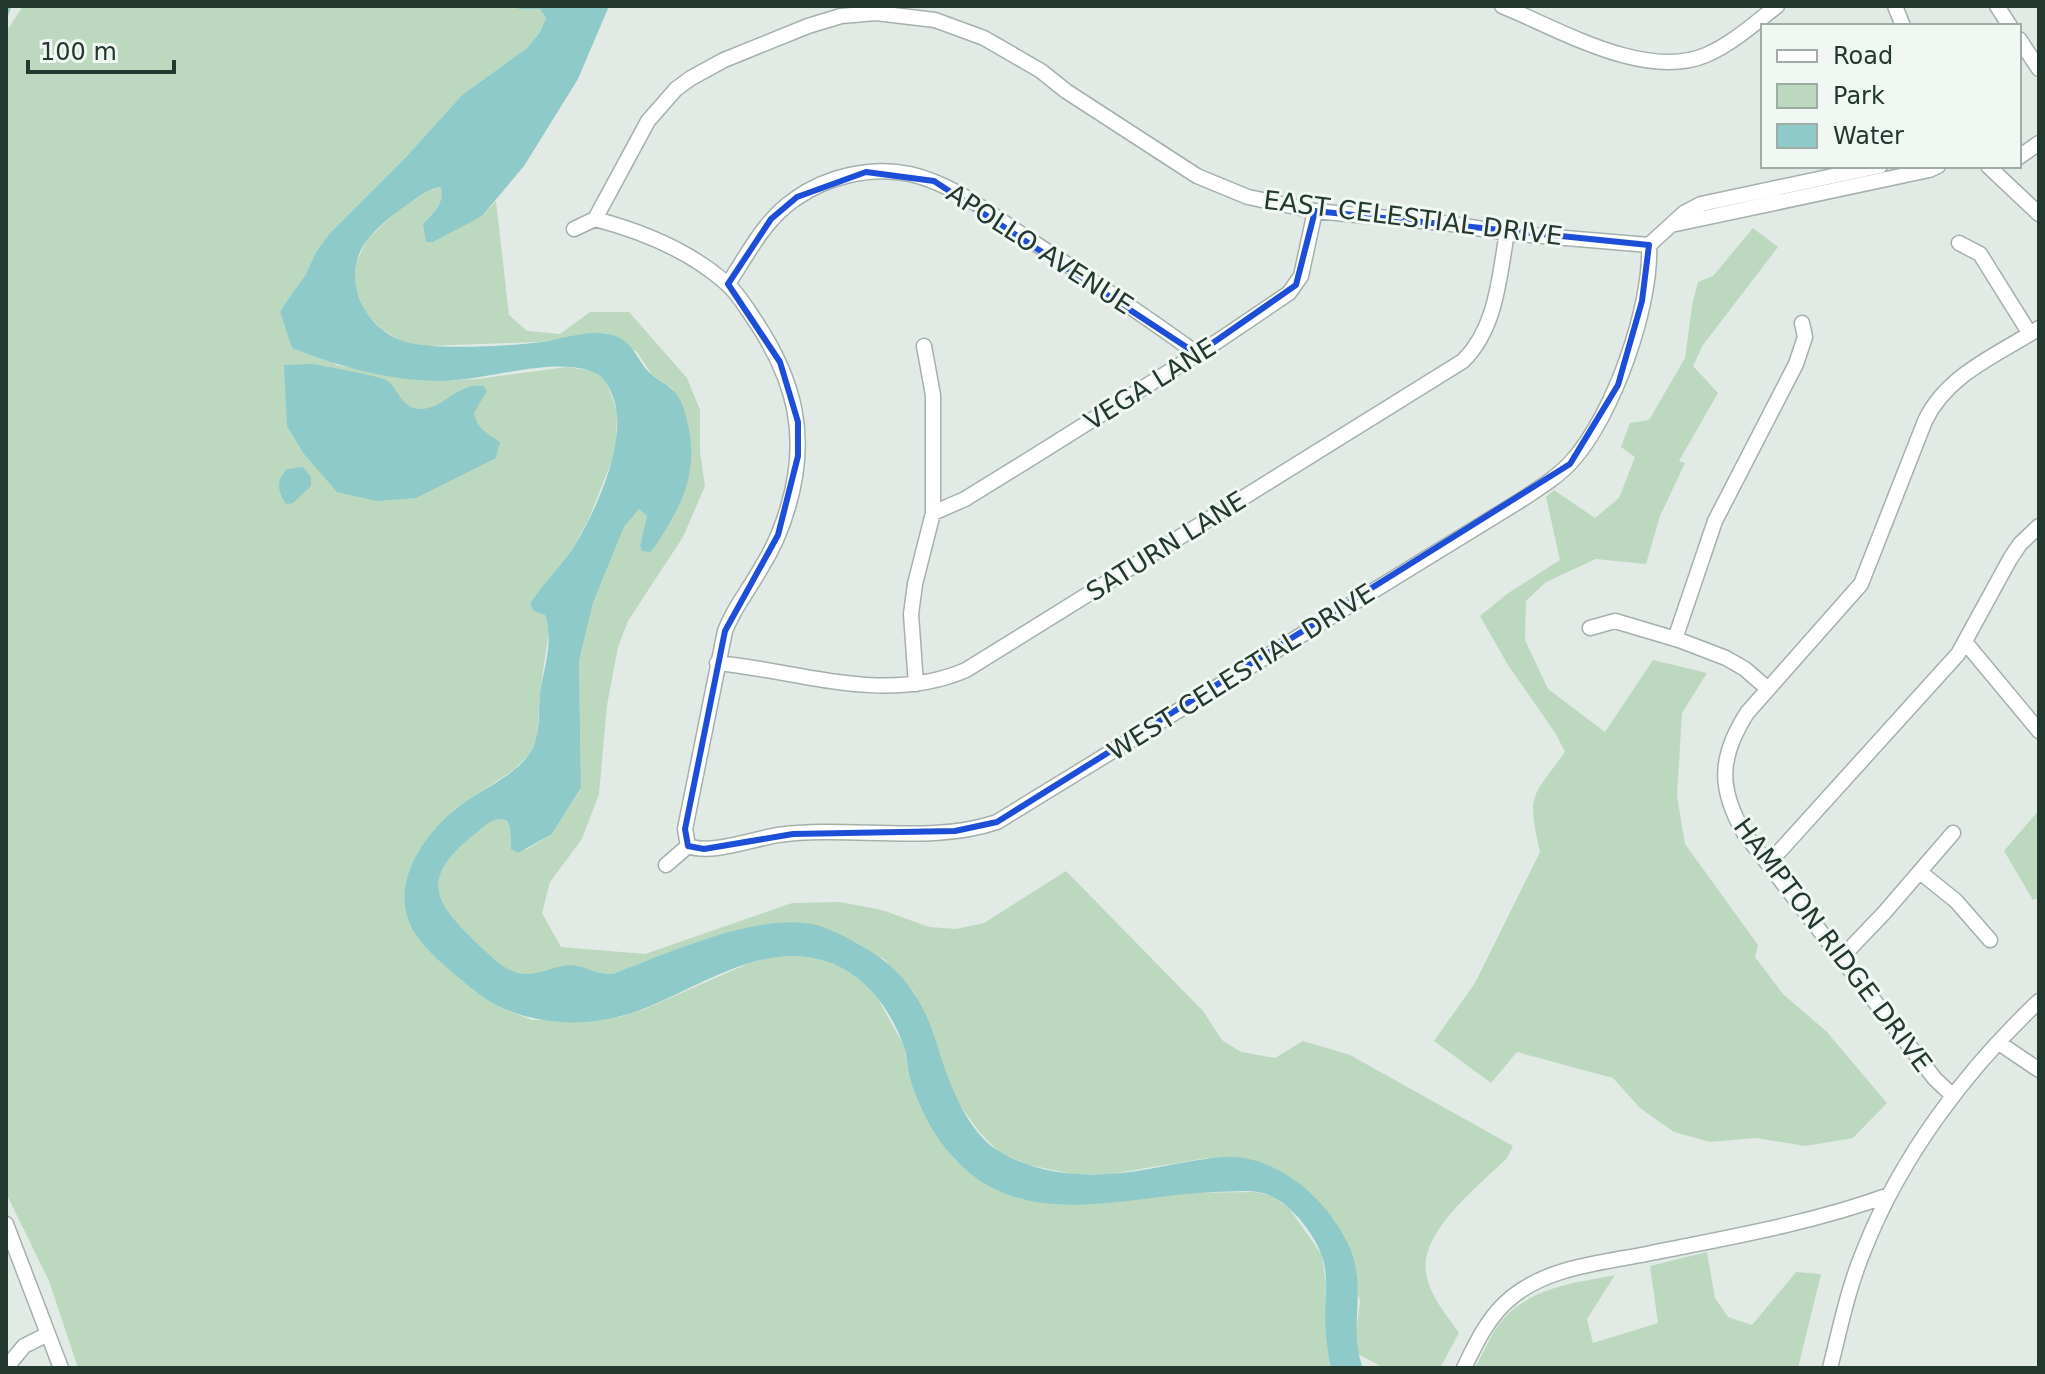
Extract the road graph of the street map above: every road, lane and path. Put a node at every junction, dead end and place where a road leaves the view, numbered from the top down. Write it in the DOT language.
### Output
graph roads {
  1 [pos="1502,6"];
  2 [pos="1777,6"];
  3 [pos="1997,6"];
  4 [pos="2009,24"];
  5 [pos="2021,42"];
  6 [pos="2039,69"];
  7 [pos="2039,143"];
  8 [pos="2021,156"];
  9 [pos="1871,168"];
  10 [pos="1934,168"];
  11 [pos="1996,168"];
  12 [pos="2033,209"];
  13 [pos="1315,211"];
  14 [pos="595,219"];
  15 [pos="1671,225"];
  16 [pos="574,229"];
  17 [pos="1507,233"];
  18 [pos="1959,243"];
  19 [pos="1649,245"];
  20 [pos="728,284"];
  21 [pos="1802,323"];
  22 [pos="2035,331"];
  23 [pos="924,346"];
  24 [pos="1197,354"];
  25 [pos="933,513"];
  26 [pos="2037,532"];
  27 [pos="1590,628"];
  28 [pos="1675,639"];
  29 [pos="1965,642"];
  30 [pos="717,663"];
  31 [pos="916,684"];
  32 [pos="1768,689"];
  33 [pos="2039,731"];
  34 [pos="1953,833"];
  35 [pos="688,846"];
  36 [pos="1768,864"];
  37 [pos="666,865"];
  38 [pos="1920,872"];
  39 [pos="1990,940"];
  40 [pos="1841,958"];
  41 [pos="2039,1001"];
  42 [pos="1999,1043"];
  43 [pos="2039,1070"];
  44 [pos="1953,1096"];
  45 [pos="1889,1195"];
  46 [pos="6,1224"];
  47 [pos="48,1334"];
  48 [pos="6,1368"];
  49 [pos="61,1368"];
  50 [pos="1464,1368"];
  51 [pos="1830,1368"];
  1 -- 2 [label="street"];
  3 -- 4 [label="street"];
  5 -- 6 [label="street"];
  7 -- 8 [label="street"];
  9 -- 15 [label="street"];
  10 -- 15 [label="street"];
  11 -- 12 [label="street"];
  13 -- 14 [label="street, EAST CELESTIAL DRIVE"];
  13 -- 17 [label="street, EAST CELESTIAL DRIVE"];
  13 -- 24 [label="street, VEGA LANE"];
  14 -- 16 [label="street"];
  14 -- 20 [label="street"];
  15 -- 19 [label="street"];
  17 -- 19 [label="street, EAST CELESTIAL DRIVE"];
  17 -- 31 [label="street, SATURN LANE"];
  18 -- 22 [label="street"];
  19 -- 35 [label="street, WEST CELESTIAL DRIVE"];
  20 -- 24 [label="street, APOLLO AVENUE"];
  20 -- 30 [label="street"];
  21 -- 28 [label="street"];
  22 -- 32 [label="street, HAMPTON RIDGE DRIVE"];
  23 -- 25 [label="street"];
  24 -- 25 [label="street, VEGA LANE"];
  25 -- 31 [label="street"];
  26 -- 29 [label="street"];
  27 -- 28 [label="street"];
  28 -- 32 [label="street"];
  29 -- 33 [label="street"];
  29 -- 36 [label="street"];
  30 -- 31 [label="street, SATURN LANE"];
  30 -- 35 [label="street"];
  32 -- 36 [label="street, HAMPTON RIDGE DRIVE"];
  34 -- 38 [label="street"];
  35 -- 37 [label="street"];
  36 -- 40 [label="street, HAMPTON RIDGE DRIVE"];
  38 -- 39 [label="street"];
  38 -- 40 [label="street"];
  40 -- 44 [label="street, HAMPTON RIDGE DRIVE"];
  41 -- 42 [label="street"];
  42 -- 43 [label="street"];
  42 -- 44 [label="street"];
  44 -- 45 [label="street"];
  45 -- 50 [label="street"];
  45 -- 51 [label="street"];
  46 -- 47 [label="street"];
  47 -- 48 [label="street"];
  47 -- 49 [label="street"];
}
